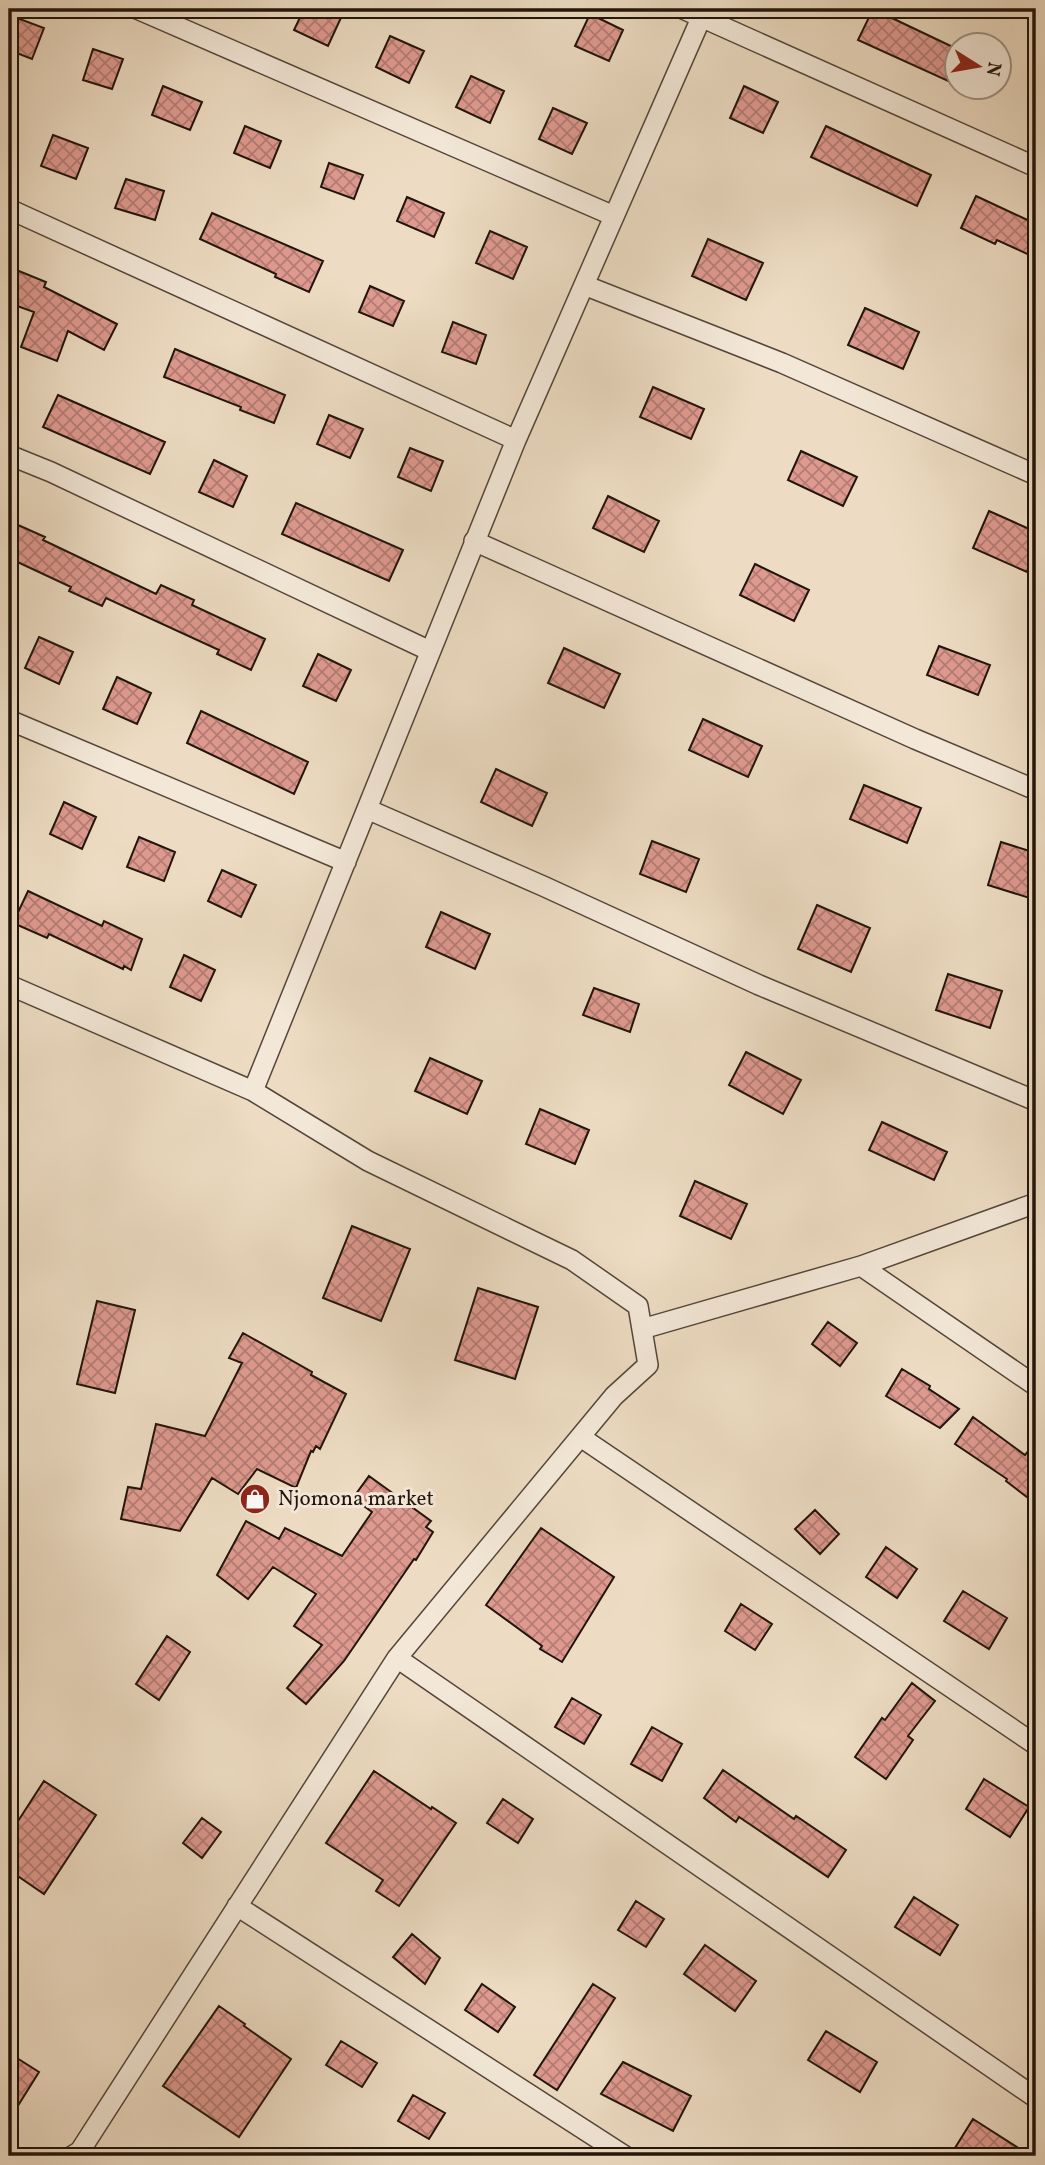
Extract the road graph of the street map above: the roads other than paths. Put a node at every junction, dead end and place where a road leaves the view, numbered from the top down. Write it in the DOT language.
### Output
graph roads {
  1 [pos="136,9"];
  2 [pos="682,9"];
  3 [pos="703,13"];
  4 [pos="1036,167"];
  5 [pos="9,209"];
  6 [pos="614,216"];
  7 [pos="584,285"];
  8 [pos="516,439"];
  9 [pos="9,455"];
  10 [pos="1036,475"];
  11 [pos="474,541"];
  12 [pos="430,651"];
  13 [pos="9,720"];
  14 [pos="1036,790"];
  15 [pos="366,809"];
  16 [pos="346,862"];
  17 [pos="9,985"];
  18 [pos="253,1091"];
  19 [pos="1036,1101"];
  20 [pos="1036,1203"];
  21 [pos="861,1266"];
  22 [pos="642,1329"];
  23 [pos="1036,1386"];
  24 [pos="582,1438"];
  25 [pos="397,1658"];
  26 [pos="1036,1745"];
  27 [pos="237,1906"];
  28 [pos="1036,2098"];
  29 [pos="80,2154"];
  30 [pos="625,2156"];
  1 -- 6 [label="lane"];
  2 -- 3 [label="lane"];
  3 -- 4 [label="lane"];
  3 -- 6 [label="lane"];
  5 -- 8 [label="lane"];
  6 -- 7 [label="lane"];
  7 -- 8 [label="lane"];
  7 -- 10 [label="lane"];
  8 -- 11 [label="lane"];
  9 -- 12 [label="lane"];
  11 -- 12 [label="lane"];
  11 -- 14 [label="lane"];
  12 -- 15 [label="lane"];
  13 -- 16 [label="lane"];
  15 -- 16 [label="lane"];
  15 -- 19 [label="lane"];
  16 -- 18 [label="lane"];
  17 -- 18 [label="lane"];
  18 -- 22 [label="lane"];
  20 -- 21 [label="lane"];
  21 -- 22 [label="lane"];
  21 -- 23 [label="lane"];
  22 -- 24 [label="lane"];
  24 -- 25 [label="lane"];
  24 -- 26 [label="lane"];
  25 -- 27 [label="lane"];
  25 -- 28 [label="lane"];
  27 -- 29 [label="lane"];
  27 -- 30 [label="lane"];
}
